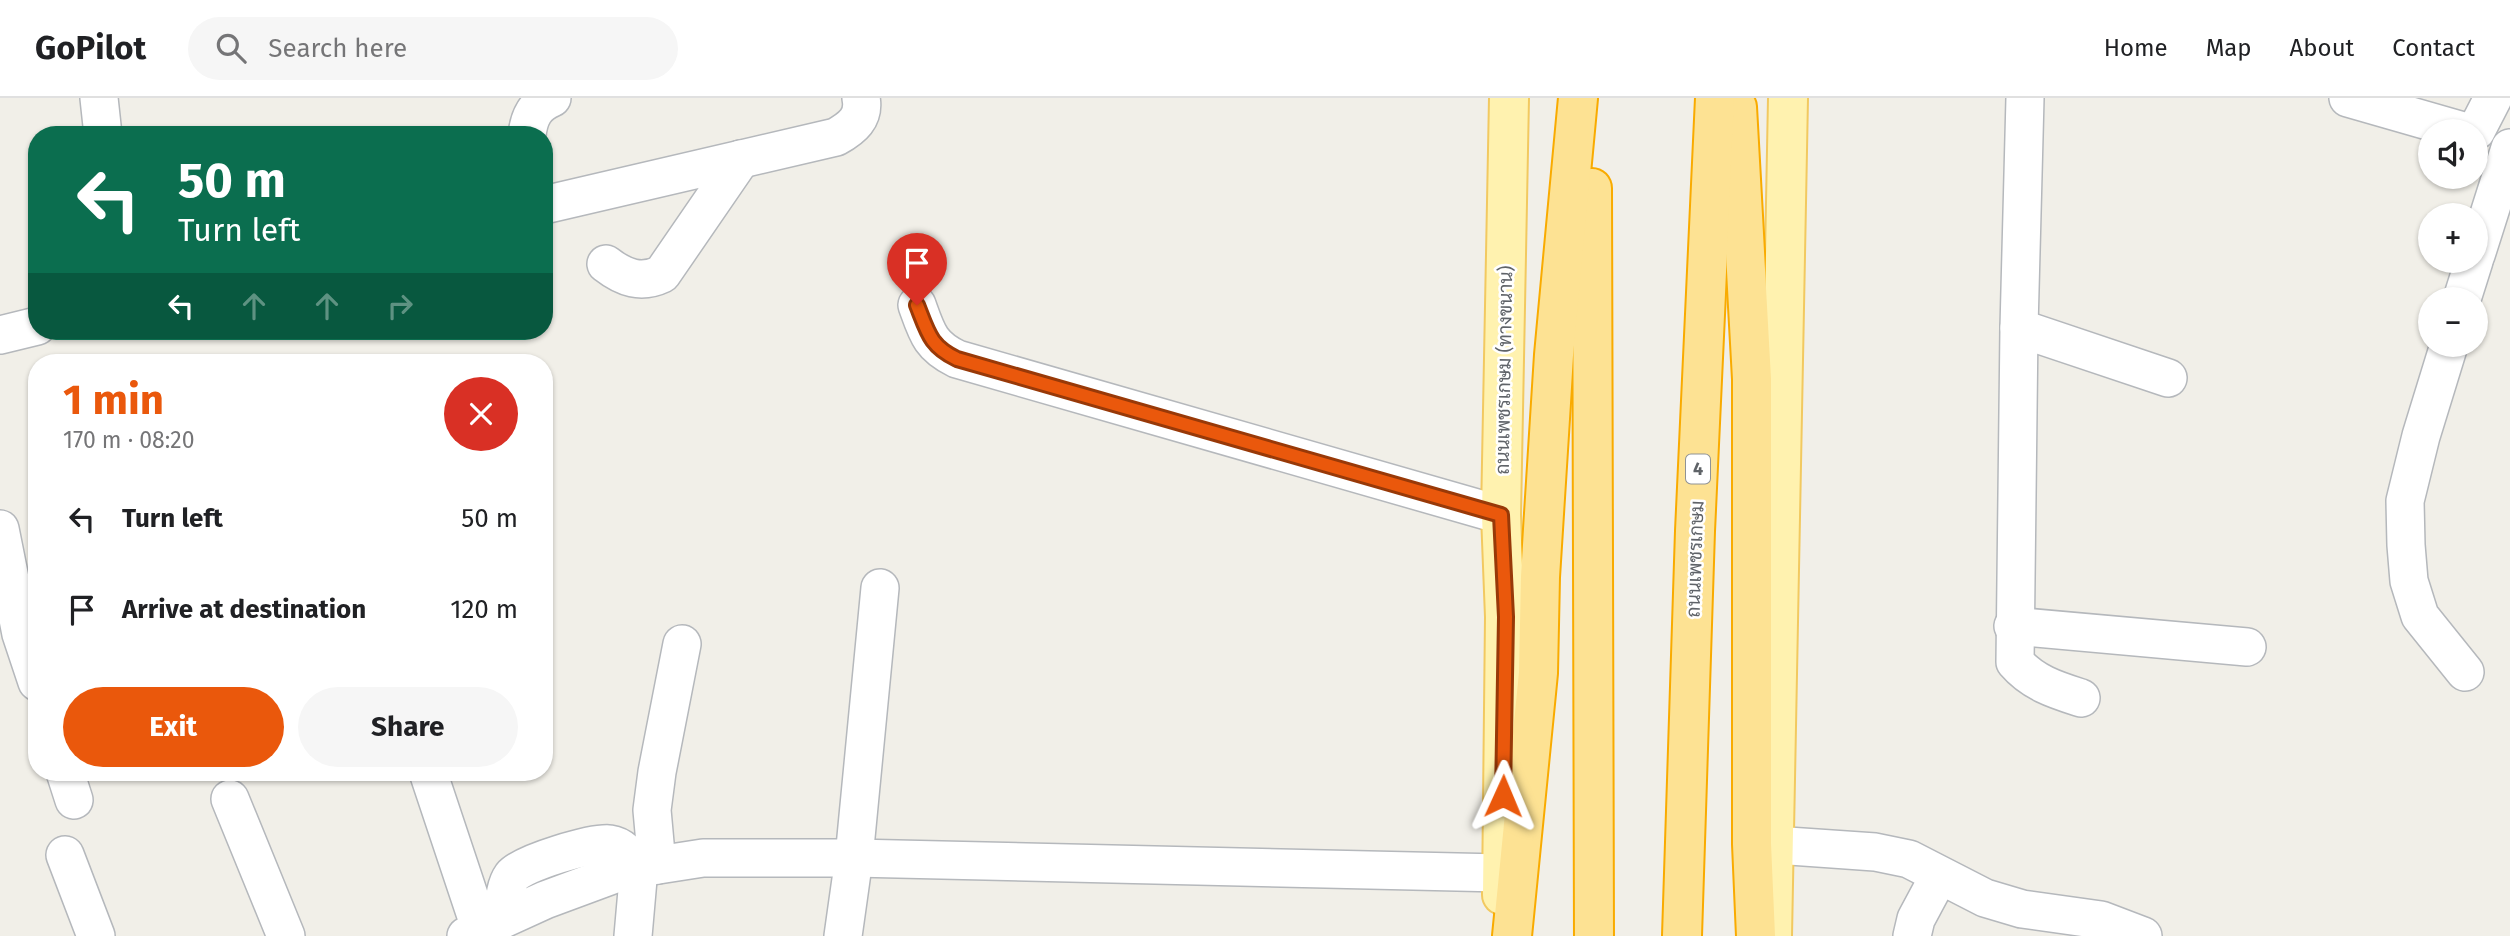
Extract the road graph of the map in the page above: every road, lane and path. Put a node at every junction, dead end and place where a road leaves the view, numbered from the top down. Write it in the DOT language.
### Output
graph roads {
  1 [pos="99,98"];
  2 [pos="552,98"];
  3 [pos="861,98"];
  4 [pos="1509,98"];
  5 [pos="1578,98"];
  6 [pos="1592,98"];
  7 [pos="1715,98"];
  8 [pos="1736,98"];
  9 [pos="1788,98"];
  10 [pos="2025,98"];
  11 [pos="2348,98"];
  12 [pos="2493,98"];
  13 [pos="2421,119"];
  14 [pos="2483,119"];
  15 [pos="102,126"];
  16 [pos="529,126"];
  17 [pos="2488,138"];
  18 [pos="2510,147"];
  19 [pos="741,159"];
  20 [pos="553,203"];
  21 [pos="2488,217"];
  22 [pos="606,264"];
  23 [pos="917,305"];
  24 [pos="28,328"];
  25 [pos="2019,328"];
  26 [pos="0,335"];
  27 [pos="2445,357"];
  28 [pos="2168,378"];
  29 [pos="1501,515"];
  30 [pos="0,529"];
  31 [pos="22,574"];
  32 [pos="880,588"];
  33 [pos="2014,626"];
  34 [pos="682,643"];
  35 [pos="2247,647"];
  36 [pos="28,655"];
  37 [pos="2465,672"];
  38 [pos="2081,698"];
  39 [pos="431,781"];
  40 [pos="230,799"];
  41 [pos="1775,845"];
  42 [pos="65,855"];
  43 [pos="854,858"];
  44 [pos="648,867"];
  45 [pos="1501,873"];
  46 [pos="1939,876"];
  47 [pos="483,928"];
  48 [pos="96,936"];
  49 [pos="286,936"];
  50 [pos="633,936"];
  51 [pos="843,936"];
  52 [pos="1502,936"];
  53 [pos="1512,936"];
  54 [pos="1594,936"];
  55 [pos="1682,936"];
  56 [pos="1756,936"];
  57 [pos="1772,936"];
  58 [pos="1912,936"];
  59 [pos="2143,936"];
  1 -- 15 [label="street"];
  2 -- 16 [label="street"];
  3 -- 19 [label="street"];
  4 -- 29 [label="main road, ถนนเพชรเกษม (ทางขนาน)"];
  5 -- 53 [label="highway"];
  6 -- 54 [label="highway"];
  7 -- 55 [label="highway, ถนนเพชรเกษม / 4"];
  8 -- 56 [label="highway"];
  9 -- 41 [label="main road"];
  10 -- 25 [label="street"];
  11 -- 13 [label="street"];
  12 -- 14 [label="street"];
  17 -- 18 [label="street"];
  18 -- 21 [label="street"];
  19 -- 20 [label="street"];
  19 -- 22 [label="street"];
  23 -- 29 [label="street"];
  24 -- 26 [label="street"];
  25 -- 28 [label="street"];
  25 -- 33 [label="street"];
  27 -- 37 [label="street"];
  29 -- 45 [label="main road, ถนนเพชรเกษม (ทางขนาน)"];
  30 -- 31 [label="street"];
  31 -- 36 [label="street"];
  32 -- 43 [label="street"];
  33 -- 35 [label="street"];
  33 -- 38 [label="street"];
  34 -- 44 [label="street"];
  39 -- 47 [label="street"];
  40 -- 49 [label="street"];
  41 -- 46 [label="street"];
  41 -- 57 [label="main road"];
  42 -- 48 [label="street"];
  43 -- 44 [label="street"];
  43 -- 45 [label="street"];
  43 -- 51 [label="street"];
  44 -- 47 [label="street"];
  44 -- 50 [label="street"];
  45 -- 52 [label="main road, ถนนเพชรเกษม (ทางขนาน)"];
  46 -- 58 [label="street"];
  46 -- 59 [label="street"];
}
